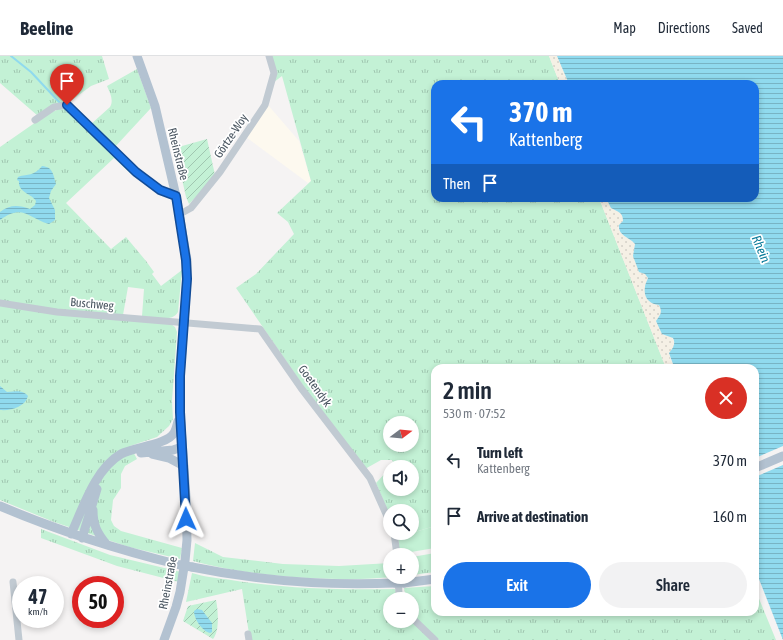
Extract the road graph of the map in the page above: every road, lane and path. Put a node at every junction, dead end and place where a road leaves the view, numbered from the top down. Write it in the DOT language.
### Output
graph roads {
  1 [pos="137,56"];
  2 [pos="269,56"];
  3 [pos="35,120"];
  4 [pos="176,196"];
  5 [pos="180,214"];
  6 [pos="0,303"];
  7 [pos="183,323"];
  8 [pos="180,412"];
  9 [pos="148,446"];
  10 [pos="182,447"];
  11 [pos="140,453"];
  12 [pos="783,456"];
  13 [pos="184,466"];
  14 [pos="759,466"];
  15 [pos="93,501"];
  16 [pos="0,506"];
  17 [pos="383,507"];
  18 [pos="71,534"];
  19 [pos="82,538"];
  20 [pos="108,546"];
  21 [pos="431,579"];
  22 [pos="419,580"];
  23 [pos="383,582"];
  24 [pos="419,625"];
  25 [pos="18,628"];
  26 [pos="19,640"];
  27 [pos="164,640"];
  28 [pos="435,640"];
  1 -- 4 [label="main road, Rheinstraße"];
  2 -- 5 [label="street, Görtze-Woy"];
  3 -- 4 [label="street"];
  4 -- 5 [label="main road, Rheinstraße"];
  5 -- 7 [label="main road, Rheinstraße"];
  6 -- 7 [label="street, Buschweg"];
  7 -- 8 [label="main road, Rheinstraße"];
  7 -- 17 [label="street, Goetendyk"];
  8 -- 9 [label="main road"];
  8 -- 10 [label="main road, Rheinstraße"];
  9 -- 10 [label="main road"];
  9 -- 18 [label="main road"];
  10 -- 11 [label="main road"];
  10 -- 13 [label="main road, Rheinstraße"];
  11 -- 13 [label="main road"];
  11 -- 15 [label="main road"];
  12 -- 14 [label="main road"];
  13 -- 27 [label="main road, Rheinstraße"];
  15 -- 19 [label="main road"];
  15 -- 20 [label="main road"];
  16 -- 18 [label="main road"];
  18 -- 19 [label="main road"];
  19 -- 20 [label="main road"];
  20 -- 23 [label="main road, bridge"];
  21 -- 22 [label="main road"];
  24 -- 28 [label="street"];
  25 -- 26 [label="street"];
}
